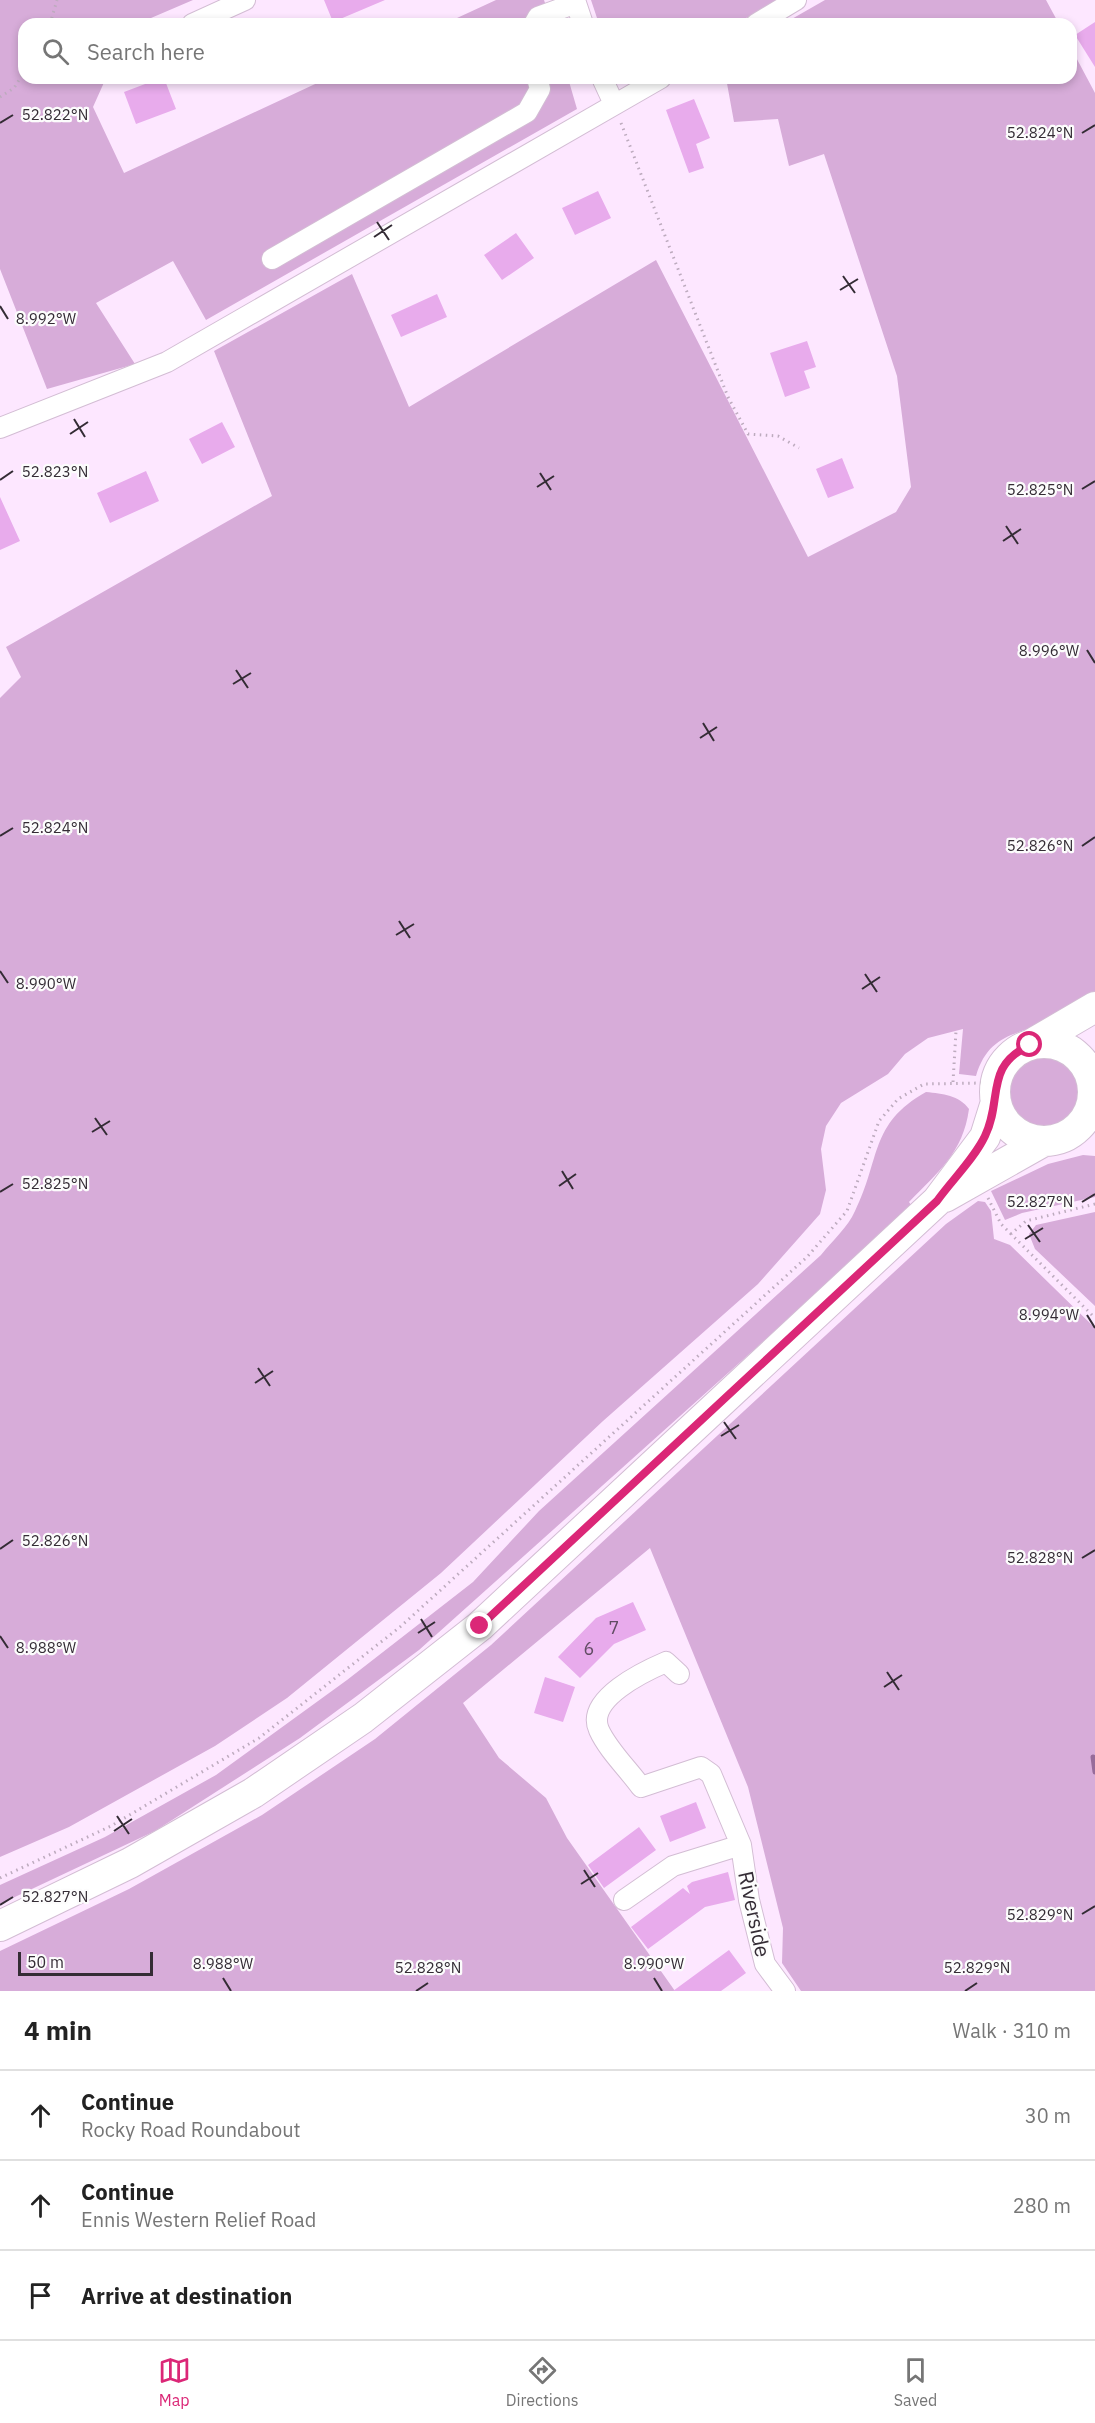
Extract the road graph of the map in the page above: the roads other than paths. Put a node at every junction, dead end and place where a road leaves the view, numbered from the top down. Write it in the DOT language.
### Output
graph roads {
  1 [pos="244,0"];
  2 [pos="796,0"];
  3 [pos="576,1"];
  4 [pos="205,18"];
  5 [pos="537,18"];
  6 [pos="581,18"];
  7 [pos="766,18"];
  8 [pos="539,84"];
  9 [pos="605,84"];
  10 [pos="650,84"];
  11 [pos="614,104"];
  12 [pos="272,259"];
  13 [pos="0,428"];
  14 [pos="1095,1006"];
  15 [pos="1030,1045"];
  16 [pos="1092,1075"];
  17 [pos="996,1093"];
  18 [pos="1052,1140"];
  19 [pos="1095,1141"];
  20 [pos="937,1201"];
  21 [pos="679,1674"];
  22 [pos="741,1845"];
  23 [pos="624,1900"];
  24 [pos="0,1926"];
  25 [pos="774,1987"];
  1 -- 4 [label="street"];
  2 -- 7 [label="street"];
  3 -- 5 [label="street"];
  3 -- 6 [label="street"];
  8 -- 12 [label="street"];
  9 -- 11 [label="street"];
  10 -- 11 [label="street"];
  11 -- 13 [label="street"];
  14 -- 15 [label="main road"];
  15 -- 16 [label="main road"];
  15 -- 17 [label="main road"];
  16 -- 18 [label="main road"];
  17 -- 18 [label="main road"];
  17 -- 20 [label="main road"];
  18 -- 19 [label="main road"];
  18 -- 20 [label="main road"];
  20 -- 24 [label="main road"];
  21 -- 22 [label="street, Riverside"];
  22 -- 23 [label="street, Riverside"];
  22 -- 25 [label="street, Riverside"];
}
